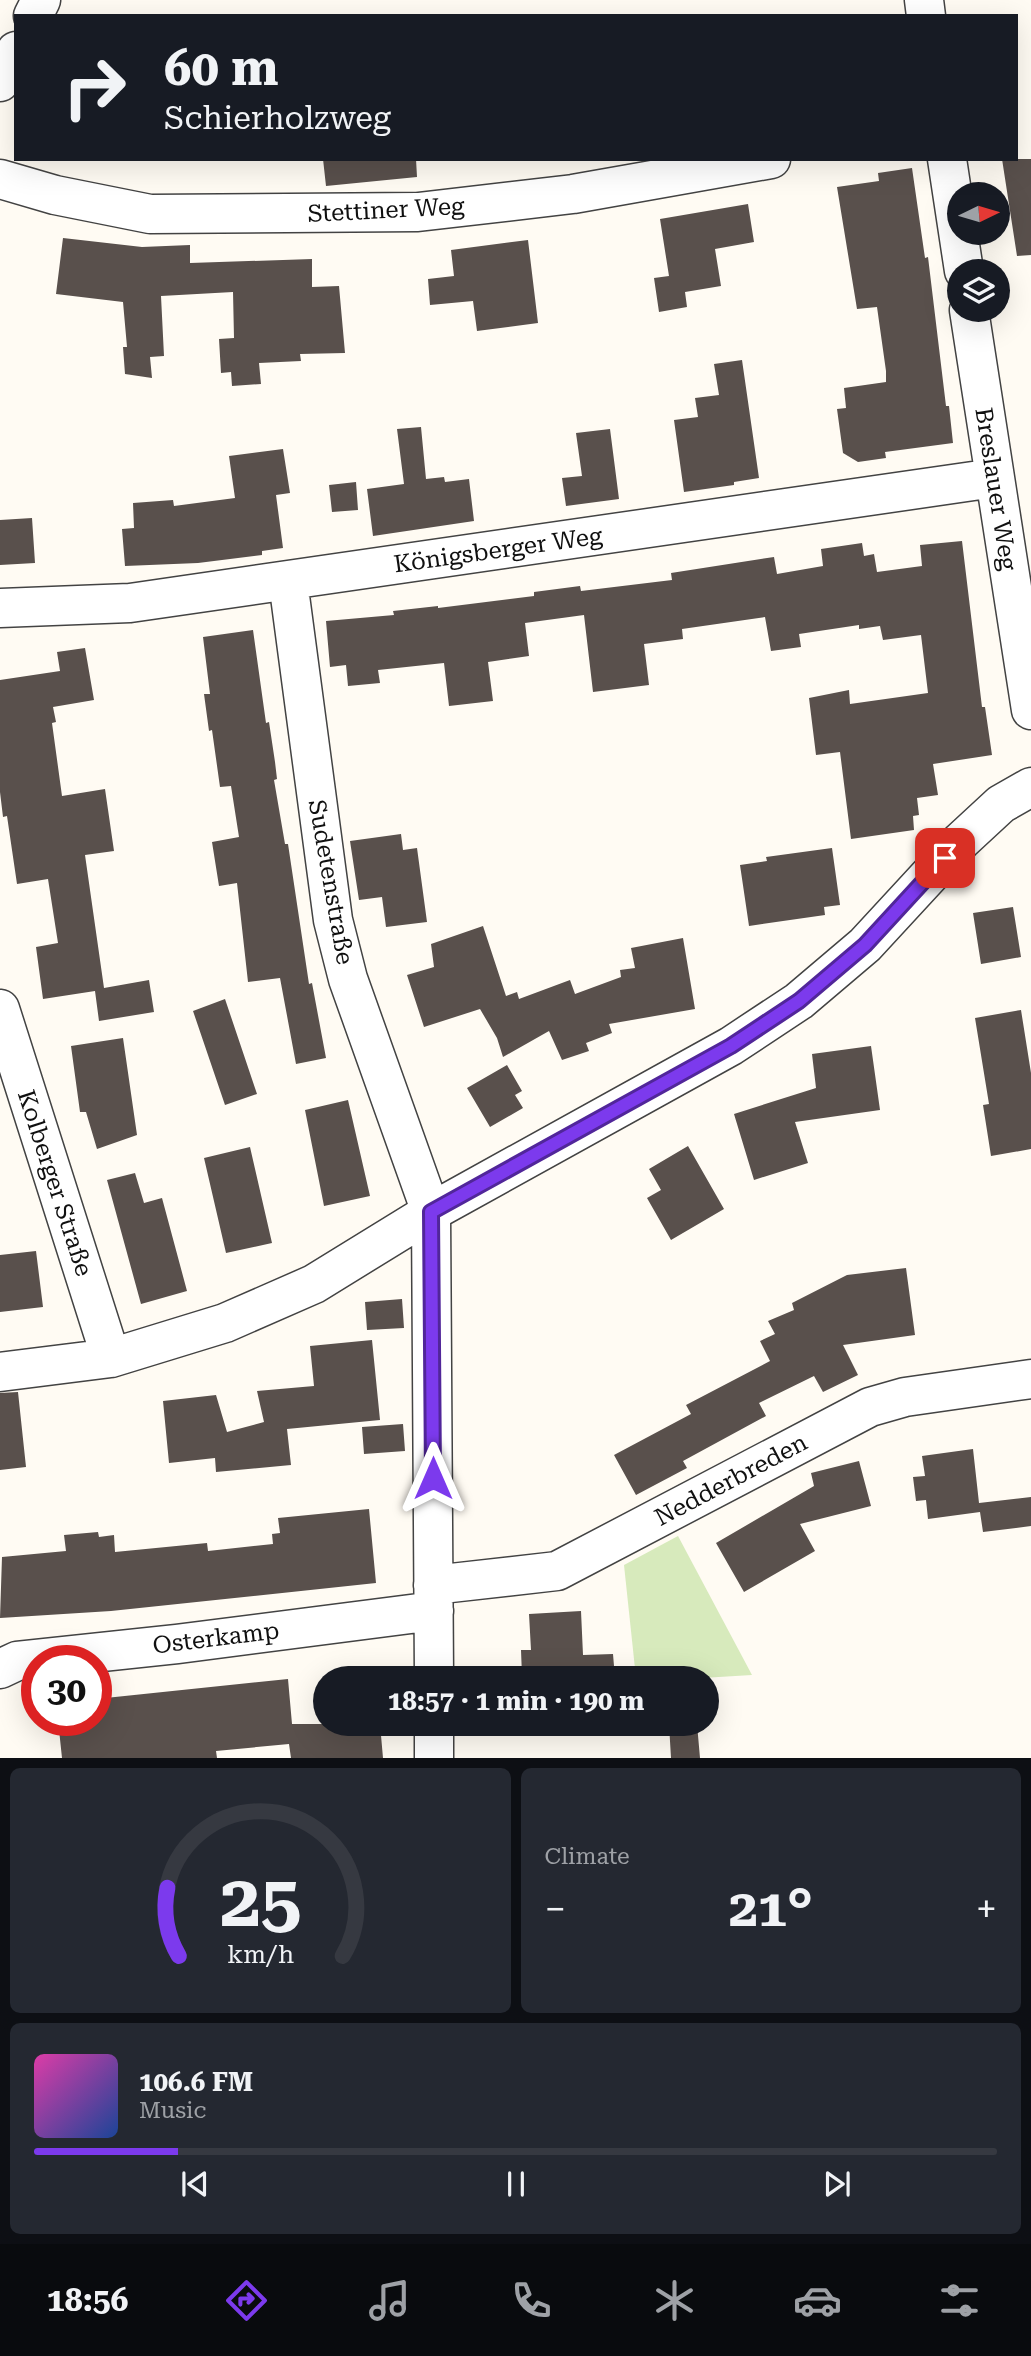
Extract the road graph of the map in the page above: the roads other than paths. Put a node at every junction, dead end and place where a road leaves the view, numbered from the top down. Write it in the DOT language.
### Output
graph roads {
  1 [pos="14,55"];
  2 [pos="0,82"];
  3 [pos="760,161"];
  4 [pos="947,161"];
  5 [pos="0,179"];
  6 [pos="962,259"];
  7 [pos="971,322"];
  8 [pos="994,478"];
  9 [pos="288,581"];
  10 [pos="0,608"];
  11 [pos="1031,710"];
  12 [pos="1031,787"];
  13 [pos="0,1009"];
  14 [pos="431,1212"];
  15 [pos="111,1358"];
  16 [pos="0,1371"];
  17 [pos="1031,1378"];
  18 [pos="434,1598"];
  19 [pos="434,1666"];
  20 [pos="0,1669"];
  21 [pos="434,1736"];
  22 [pos="434,1758"];
  1 -- 2 [label="street"];
  3 -- 5 [label="street, Stettiner Weg"];
  4 -- 6 [label="street"];
  7 -- 8 [label="street, Breslauer Weg"];
  8 -- 9 [label="street, Königsberger Weg"];
  8 -- 11 [label="street, Breslauer Weg"];
  9 -- 10 [label="street, Königsberger Weg"];
  9 -- 14 [label="street, Sudetenstraße"];
  12 -- 14 [label="street"];
  13 -- 15 [label="street, Kolberger Straße"];
  14 -- 15 [label="street"];
  14 -- 18 [label="street, Sudetenstraße"];
  15 -- 16 [label="street"];
  17 -- 18 [label="street, Nedderbreden"];
  18 -- 19 [label="street, Sudetenstraße"];
  18 -- 20 [label="street, Osterkamp"];
  21 -- 22 [label="street"];
}
